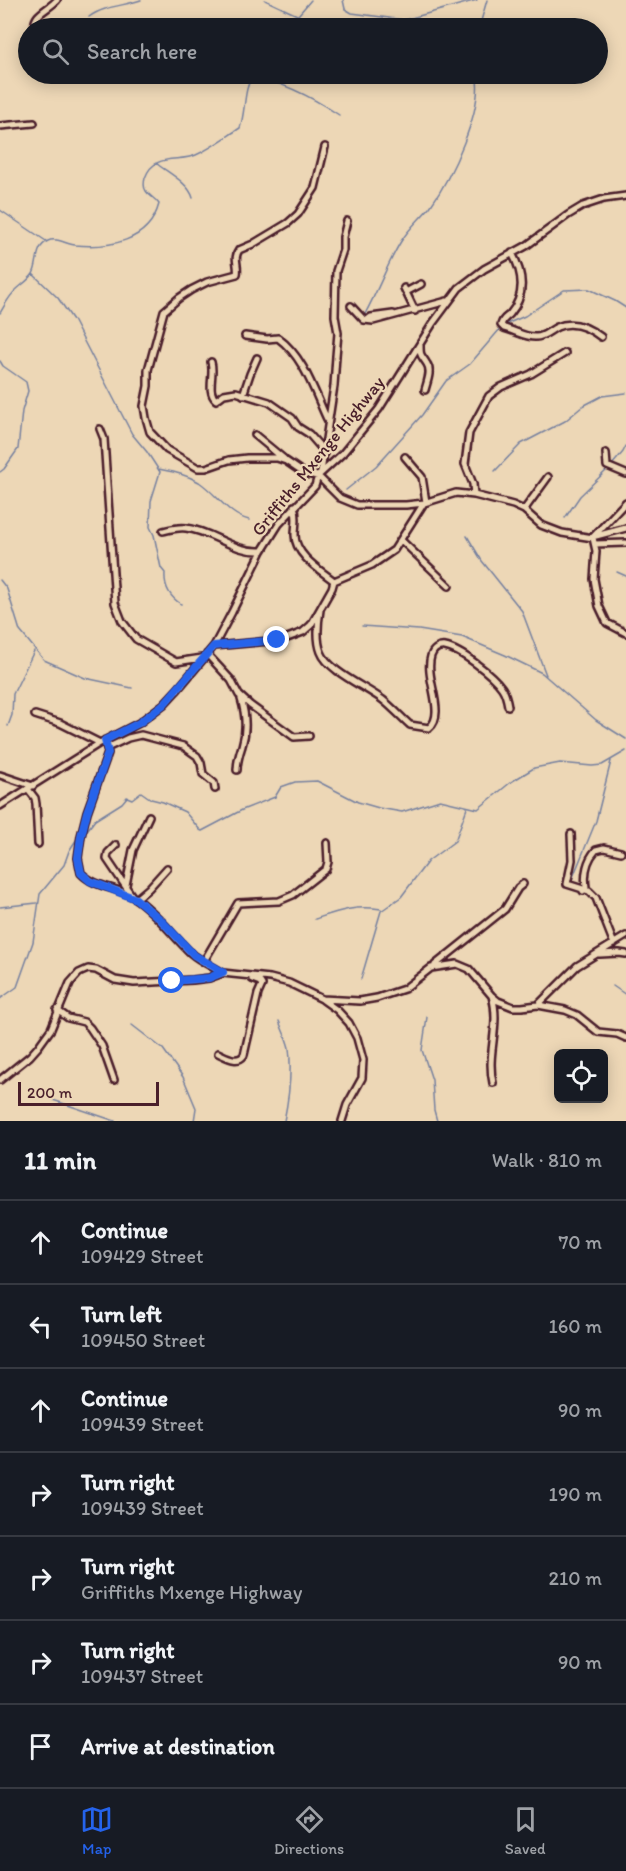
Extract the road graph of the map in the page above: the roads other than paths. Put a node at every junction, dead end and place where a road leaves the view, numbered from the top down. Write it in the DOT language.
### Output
graph roads {
  1 [pos="57,0"];
  2 [pos="35,18"];
  3 [pos="34,123"];
  4 [pos="0,126"];
  5 [pos="325,147"];
  6 [pos="626,196"];
  7 [pos="347,221"];
  8 [pos="512,254"];
  9 [pos="421,284"];
  10 [pos="448,301"];
  11 [pos="351,306"];
  12 [pos="414,311"];
  13 [pos="244,336"];
  14 [pos="601,337"];
  15 [pos="420,343"];
  16 [pos="565,353"];
  17 [pos="257,358"];
  18 [pos="211,362"];
  19 [pos="425,390"];
  20 [pos="243,395"];
  21 [pos="328,420"];
  22 [pos="100,429"];
  23 [pos="255,435"];
  24 [pos="324,450"];
  25 [pos="606,453"];
  26 [pos="405,457"];
  27 [pos="286,461"];
  28 [pos="626,474"];
  29 [pos="318,476"];
  30 [pos="548,477"];
  31 [pos="474,495"];
  32 [pos="425,502"];
  33 [pos="626,502"];
  34 [pos="294,506"];
  35 [pos="524,510"];
  36 [pos="626,528"];
  37 [pos="163,531"];
  38 [pos="593,537"];
  39 [pos="401,540"];
  40 [pos="626,543"];
  41 [pos="595,544"];
  42 [pos="262,551"];
  43 [pos="334,581"];
  44 [pos="449,586"];
  45 [pos="321,608"];
  46 [pos="626,633"];
  47 [pos="214,646"];
  48 [pos="205,656"];
  49 [pos="239,695"];
  50 [pos="508,706"];
  51 [pos="35,715"];
  52 [pos="309,736"];
  53 [pos="102,741"];
  54 [pos="107,748"];
  55 [pos="237,770"];
  56 [pos="0,775"];
  57 [pos="30,787"];
  58 [pos="215,789"];
  59 [pos="0,806"];
  60 [pos="149,816"];
  61 [pos="571,834"];
  62 [pos="327,843"];
  63 [pos="38,844"];
  64 [pos="116,845"];
  65 [pos="621,852"];
  66 [pos="167,868"];
  67 [pos="523,884"];
  68 [pos="126,885"];
  69 [pos="583,891"];
  70 [pos="134,898"];
  71 [pos="626,936"];
  72 [pos="614,944"];
  73 [pos="598,954"];
  74 [pos="626,954"];
  75 [pos="204,961"];
  76 [pos="431,968"];
  77 [pos="223,972"];
  78 [pos="239,975"];
  79 [pos="492,996"];
  80 [pos="322,999"];
  81 [pos="538,1005"];
  82 [pos="57,1010"];
  83 [pos="626,1038"];
  84 [pos="218,1053"];
  85 [pos="0,1080"];
  86 [pos="114,1080"];
  87 [pos="493,1083"];
  88 [pos="342,1121"];
  1 -- 2 [label="street"];
  3 -- 4 [label="street"];
  5 -- 27 [label="street"];
  6 -- 8 [label="street, Griffiths Mxenge Highway"];
  7 -- 21 [label="street"];
  8 -- 10 [label="street, Griffiths Mxenge Highway"];
  8 -- 14 [label="street"];
  9 -- 12 [label="street"];
  10 -- 12 [label="street"];
  10 -- 15 [label="street, Griffiths Mxenge Highway"];
  11 -- 12 [label="street"];
  13 -- 21 [label="street"];
  15 -- 19 [label="street"];
  15 -- 29 [label="street, Griffiths Mxenge Highway"];
  16 -- 31 [label="street"];
  17 -- 20 [label="street"];
  18 -- 20 [label="street"];
  20 -- 24 [label="street"];
  21 -- 24 [label="street"];
  22 -- 48 [label="street"];
  23 -- 27 [label="street"];
  24 -- 29 [label="street"];
  25 -- 28 [label="street"];
  26 -- 32 [label="street"];
  27 -- 29 [label="street"];
  29 -- 32 [label="street"];
  29 -- 34 [label="street, Griffiths Mxenge Highway"];
  30 -- 35 [label="street"];
  31 -- 32 [label="street"];
  31 -- 35 [label="street"];
  32 -- 39 [label="street"];
  33 -- 38 [label="street"];
  34 -- 42 [label="street, Griffiths Mxenge Highway"];
  34 -- 43 [label="street"];
  35 -- 38 [label="street"];
  36 -- 38 [label="street"];
  37 -- 42 [label="street"];
  38 -- 41 [label="street"];
  39 -- 43 [label="street"];
  39 -- 44 [label="street"];
  40 -- 41 [label="street"];
  41 -- 46 [label="street"];
  42 -- 47 [label="street, Griffiths Mxenge Highway"];
  43 -- 45 [label="street"];
  45 -- 47 [label="street"];
  45 -- 50 [label="street"];
  47 -- 48 [label="street, Griffiths Mxenge Highway"];
  48 -- 49 [label="street"];
  48 -- 53 [label="street, Griffiths Mxenge Highway"];
  49 -- 52 [label="street"];
  49 -- 55 [label="street"];
  51 -- 53 [label="street"];
  53 -- 54 [label="street"];
  53 -- 57 [label="street, Griffiths Mxenge Highway"];
  54 -- 58 [label="street"];
  54 -- 70 [label="street"];
  56 -- 57 [label="street"];
  57 -- 59 [label="street, Griffiths Mxenge Highway"];
  57 -- 63 [label="street"];
  60 -- 68 [label="street"];
  61 -- 69 [label="street"];
  62 -- 75 [label="street"];
  64 -- 68 [label="street"];
  65 -- 69 [label="street"];
  66 -- 70 [label="street"];
  67 -- 76 [label="street"];
  68 -- 70 [label="street"];
  69 -- 72 [label="street"];
  70 -- 75 [label="street"];
  71 -- 72 [label="street"];
  72 -- 73 [label="street"];
  73 -- 74 [label="street"];
  73 -- 81 [label="street"];
  75 -- 77 [label="street"];
  76 -- 79 [label="street"];
  76 -- 80 [label="street"];
  77 -- 78 [label="street"];
  77 -- 82 [label="street"];
  78 -- 80 [label="street"];
  78 -- 84 [label="street"];
  79 -- 81 [label="street"];
  79 -- 87 [label="street"];
  80 -- 88 [label="street"];
  81 -- 83 [label="street"];
  82 -- 85 [label="street"];
  82 -- 86 [label="street"];
}
